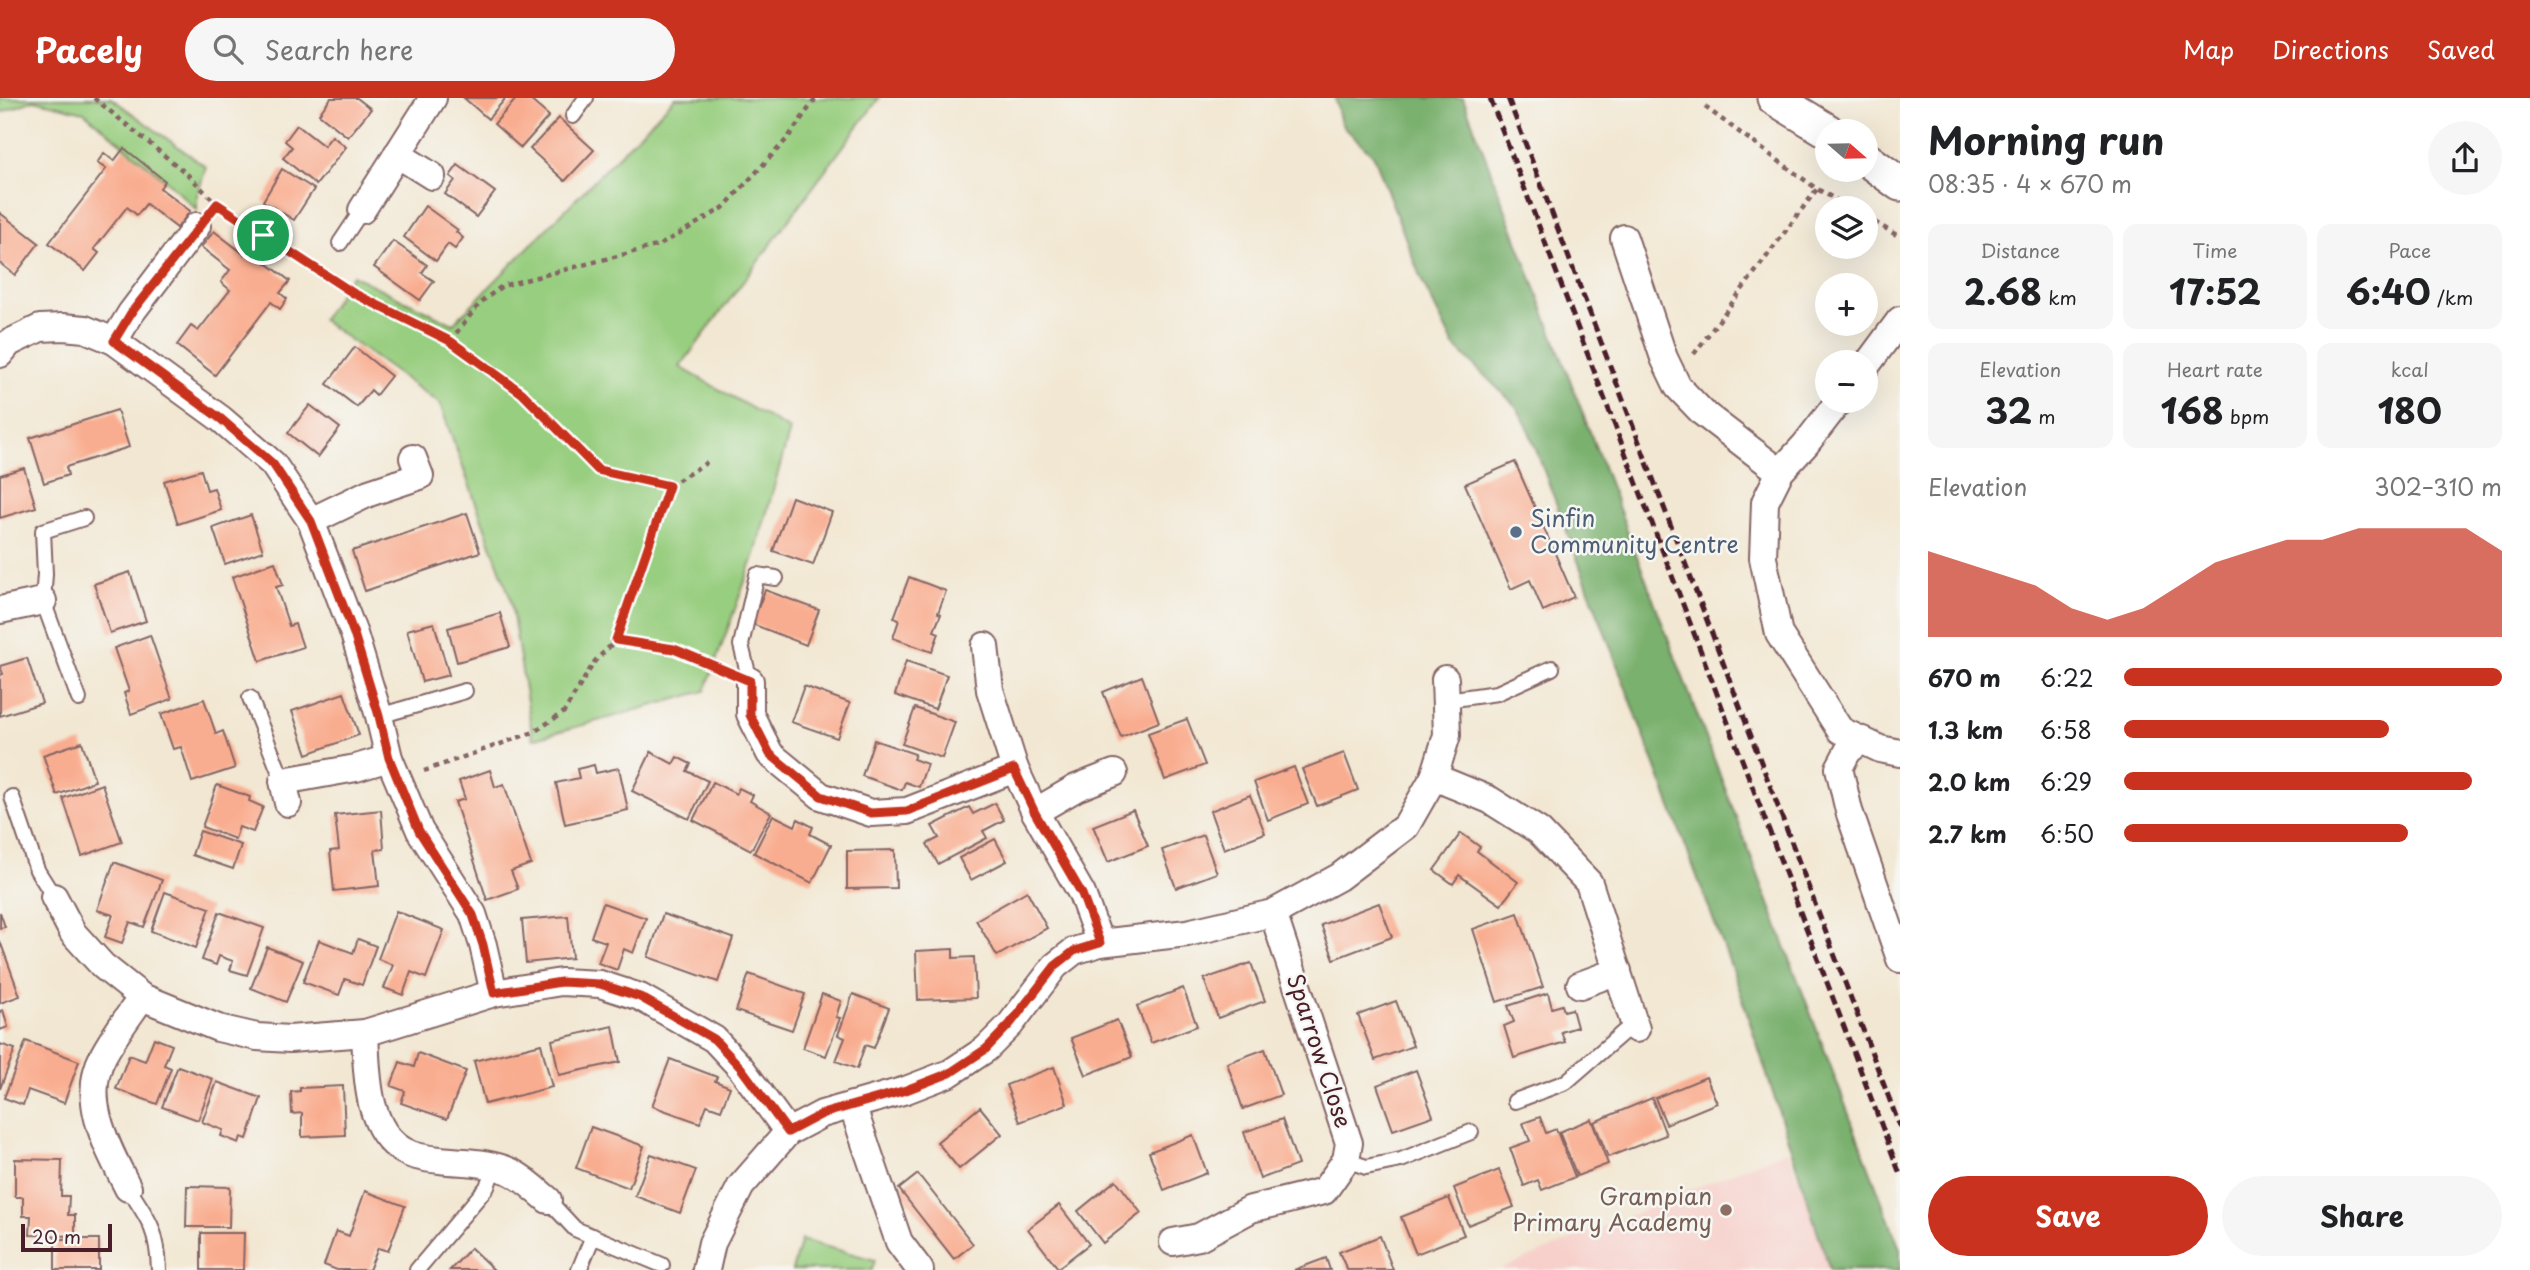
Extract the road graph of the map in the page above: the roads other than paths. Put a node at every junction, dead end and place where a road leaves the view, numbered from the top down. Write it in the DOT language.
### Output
graph roads {
  1 [pos="433,98"];
  2 [pos="586,98"];
  3 [pos="1774,98"];
  4 [pos="573,116"];
  5 [pos="1815,123"];
  6 [pos="397,154"];
  7 [pos="1878,168"];
  8 [pos="432,176"];
  9 [pos="1900,184"];
  10 [pos="362,210"];
  11 [pos="197,226"];
  12 [pos="1624,238"];
  13 [pos="340,243"];
  14 [pos="1900,320"];
  15 [pos="114,341"];
  16 [pos="3,343"];
  17 [pos="1878,350"];
  18 [pos="1830,413"];
  19 [pos="413,458"];
  20 [pos="1780,472"];
  21 [pos="84,518"];
  22 [pos="311,521"];
  23 [pos="776,578"];
  24 [pos="43,601"];
  25 [pos="0,610"];
  26 [pos="985,646"];
  27 [pos="1552,668"];
  28 [pos="750,681"];
  29 [pos="1446,689"];
  30 [pos="465,691"];
  31 [pos="250,698"];
  32 [pos="79,699"];
  33 [pos="379,716"];
  34 [pos="1862,740"];
  35 [pos="1900,752"];
  36 [pos="393,769"];
  37 [pos="1014,769"];
  38 [pos="1114,773"];
  39 [pos="1434,777"];
  40 [pos="286,792"];
  41 [pos="12,797"];
  42 [pos="1035,813"];
  43 [pos="54,897"];
  44 [pos="1273,913"];
  45 [pos="1100,943"];
  46 [pos="1900,960"];
  47 [pos="1618,971"];
  48 [pos="1580,985"];
  49 [pos="494,993"];
  50 [pos="142,998"];
  51 [pos="1635,1026"];
  52 [pos="365,1033"];
  53 [pos="1515,1101"];
  54 [pos="852,1105"];
  55 [pos="788,1132"];
  56 [pos="1471,1132"];
  57 [pos="1346,1160"];
  58 [pos="494,1166"];
  59 [pos="128,1188"];
  60 [pos="548,1200"];
  61 [pos="593,1236"];
  62 [pos="1172,1242"];
  63 [pos="662,1265"];
  64 [pos="159,1270"];
  65 [pos="417,1270"];
  66 [pos="579,1270"];
  67 [pos="706,1270"];
  68 [pos="920,1270"];
  1 -- 6 [label="street"];
  2 -- 4 [label="lane"];
  3 -- 5 [label="street"];
  6 -- 8 [label="street"];
  6 -- 10 [label="street"];
  7 -- 9 [label="street"];
  10 -- 13 [label="lane"];
  11 -- 15 [label="street"];
  12 -- 20 [label="street"];
  14 -- 17 [label="street"];
  15 -- 16 [label="street"];
  15 -- 22 [label="street"];
  18 -- 20 [label="street"];
  19 -- 22 [label="street"];
  20 -- 34 [label="street"];
  21 -- 24 [label="lane"];
  22 -- 33 [label="street"];
  23 -- 28 [label="lane"];
  24 -- 25 [label="street"];
  24 -- 32 [label="lane"];
  26 -- 37 [label="street"];
  27 -- 29 [label="lane"];
  28 -- 37 [label="street"];
  29 -- 39 [label="street"];
  30 -- 33 [label="lane"];
  31 -- 40 [label="lane"];
  33 -- 36 [label="street"];
  34 -- 35 [label="street"];
  34 -- 46 [label="street"];
  36 -- 40 [label="street"];
  36 -- 49 [label="street"];
  37 -- 42 [label="street"];
  38 -- 42 [label="street"];
  39 -- 44 [label="street"];
  39 -- 47 [label="street"];
  41 -- 43 [label="lane"];
  42 -- 45 [label="street"];
  43 -- 50 [label="street"];
  44 -- 45 [label="street"];
  44 -- 57 [label="street, Sparrow Close"];
  45 -- 54 [label="street"];
  47 -- 48 [label="street"];
  47 -- 51 [label="street"];
  49 -- 52 [label="street"];
  49 -- 55 [label="street"];
  50 -- 52 [label="street"];
  50 -- 59 [label="street"];
  51 -- 53 [label="lane"];
  52 -- 58 [label="street"];
  54 -- 55 [label="street"];
  54 -- 68 [label="street"];
  55 -- 67 [label="street"];
  56 -- 57 [label="lane"];
  57 -- 62 [label="street, Sparrow Close"];
  58 -- 60 [label="street"];
  58 -- 65 [label="lane"];
  59 -- 64 [label="lane"];
  60 -- 61 [label="lane"];
  61 -- 63 [label="lane"];
  61 -- 66 [label="lane"];
}
